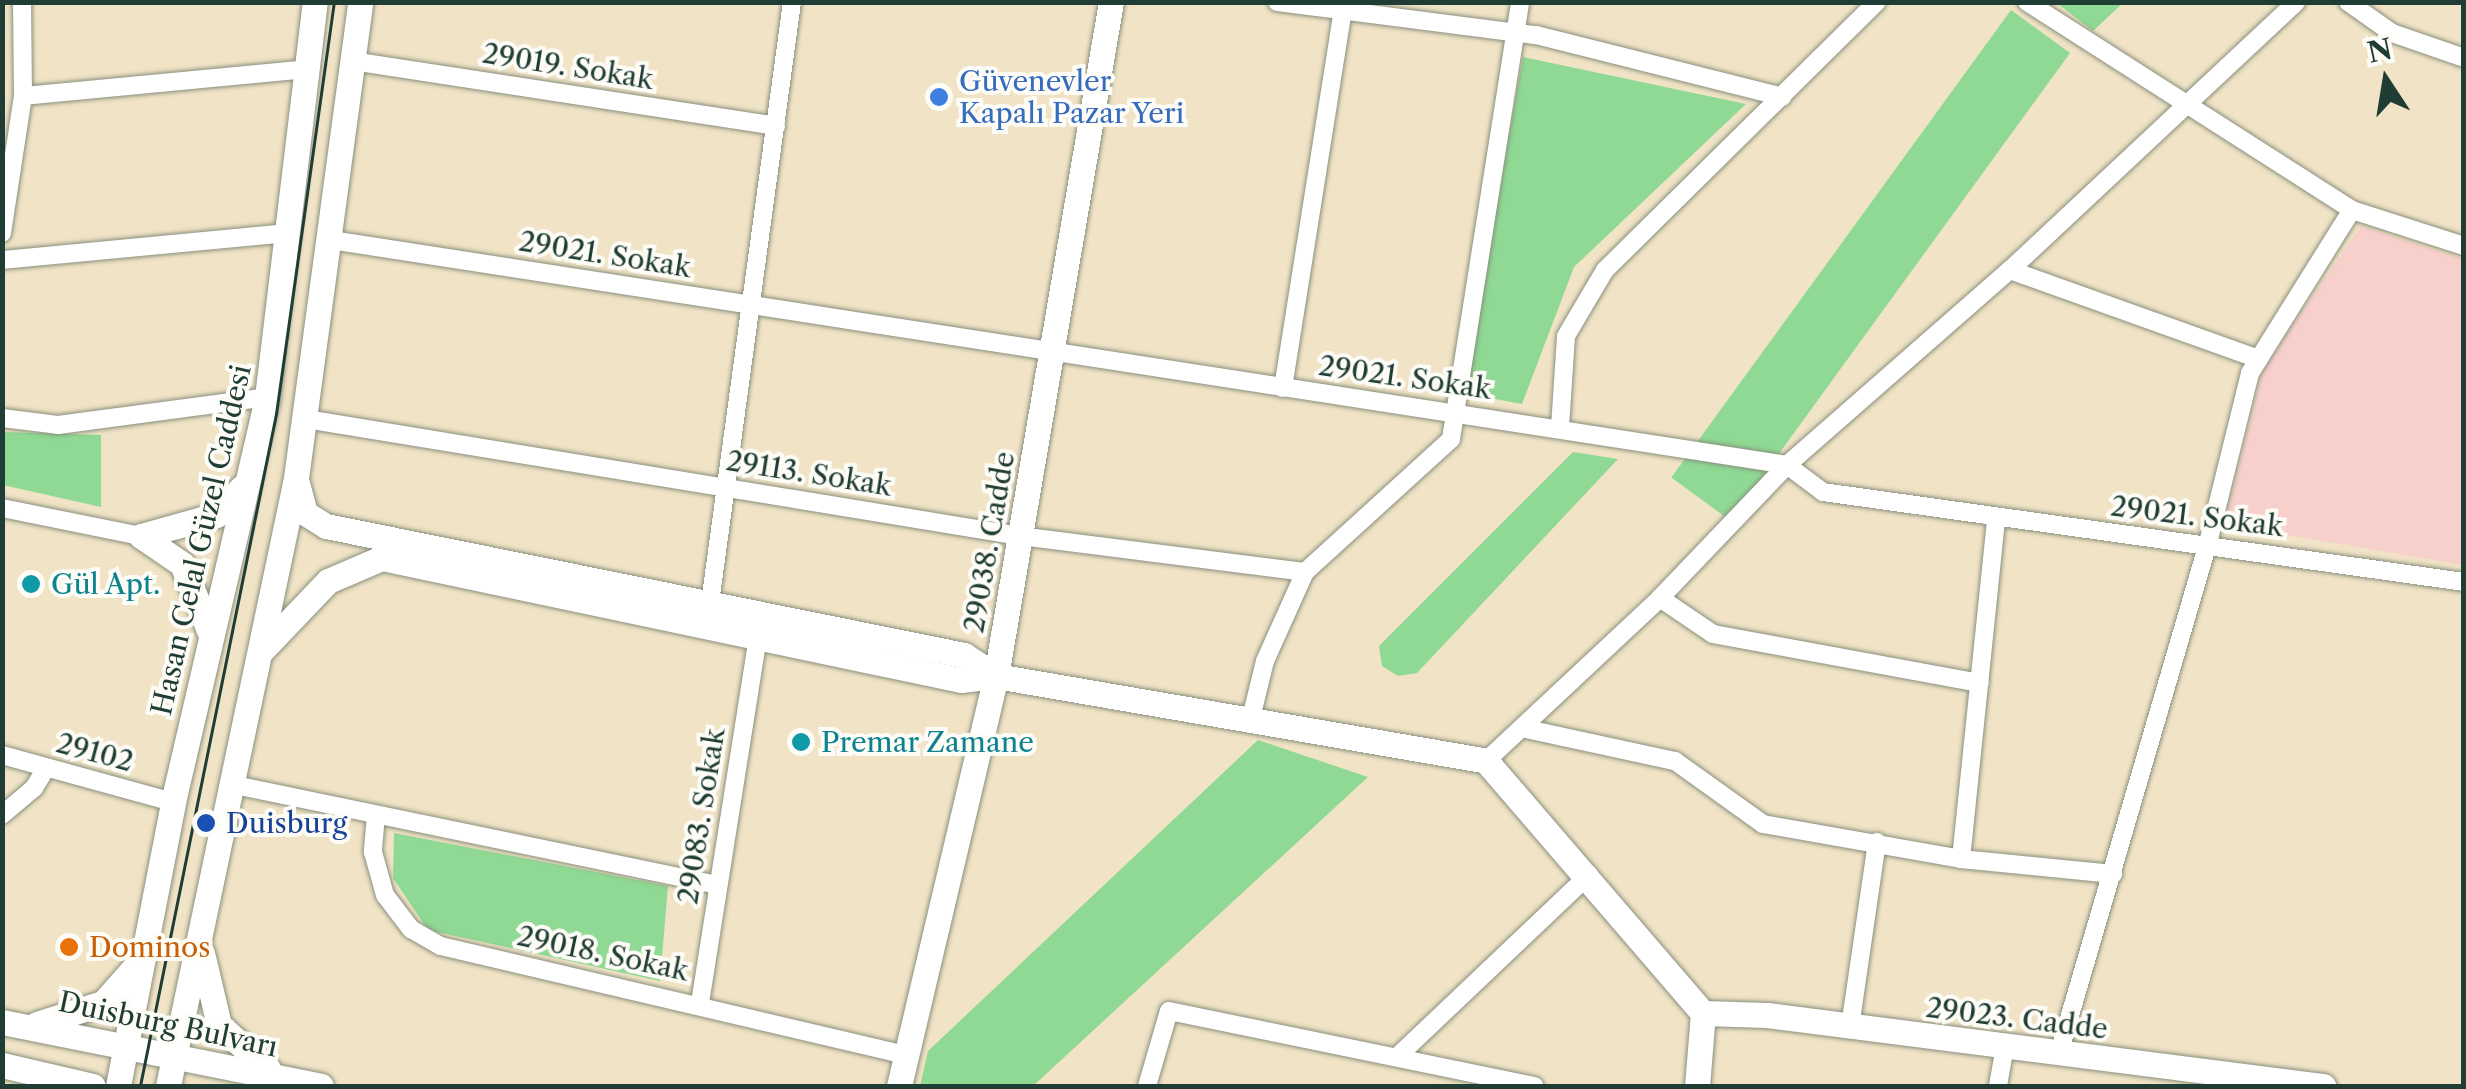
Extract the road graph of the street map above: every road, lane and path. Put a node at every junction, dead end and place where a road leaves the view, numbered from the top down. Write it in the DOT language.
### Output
graph roads {
  1 [pos="22,2"];
  2 [pos="315,2"];
  3 [pos="360,2"];
  4 [pos="792,2"];
  5 [pos="1111,2"];
  6 [pos="1277,2"];
  7 [pos="1520,2"];
  8 [pos="1877,2"];
  9 [pos="2027,2"];
  10 [pos="2296,2"];
  11 [pos="2348,2"];
  12 [pos="1343,11"];
  13 [pos="1515,32"];
  14 [pos="2464,58"];
  15 [pos="352,61"];
  16 [pos="309,68"];
  17 [pos="23,96"];
  18 [pos="1782,97"];
  19 [pos="2184,106"];
  20 [pos="776,126"];
  21 [pos="2352,210"];
  22 [pos="2,233"];
  23 [pos="290,234"];
  24 [pos="331,240"];
  25 [pos="2464,246"];
  26 [pos="2,260"];
  27 [pos="2010,270"];
  28 [pos="752,305"];
  29 [pos="1052,347"];
  30 [pos="2259,359"];
  31 [pos="1283,388"];
  32 [pos="267,397"];
  33 [pos="1454,411"];
  34 [pos="2,418"];
  35 [pos="306,419"];
  36 [pos="1560,427"];
  37 [pos="1787,465"];
  38 [pos="296,478"];
  39 [pos="727,487"];
  40 [pos="242,488"];
  41 [pos="2,508"];
  42 [pos="1996,520"];
  43 [pos="141,536"];
  44 [pos="1020,536"];
  45 [pos="2208,543"];
  46 [pos="1304,572"];
  47 [pos="2464,582"];
  48 [pos="1660,598"];
  49 [pos="710,603"];
  50 [pos="211,638"];
  51 [pos="758,638"];
  52 [pos="262,650"];
  53 [pos="996,676"];
  54 [pos="1980,683"];
  55 [pos="1251,718"];
  56 [pos="1522,728"];
  57 [pos="2,755"];
  58 [pos="1486,762"];
  59 [pos="46,768"];
  60 [pos="230,784"];
  61 [pos="173,802"];
  62 [pos="2,815"];
  63 [pos="376,815"];
  64 [pos="1877,842"];
  65 [pos="1960,859"];
  66 [pos="2114,874"];
  67 [pos="1588,875"];
  68 [pos="718,885"];
  69 [pos="199,936"];
  70 [pos="149,950"];
  71 [pos="700,1003"];
  72 [pos="1703,1013"];
  73 [pos="2,1022"];
  74 [pos="29,1026"];
  75 [pos="1850,1027"];
  76 [pos="128,1044"];
  77 [pos="2005,1046"];
  78 [pos="176,1053"];
  79 [pos="2059,1053"];
  80 [pos="906,1055"];
  81 [pos="1399,1055"];
  82 [pos="7,1066"];
  83 [pos="280,1078"];
  84 [pos="2228,1081"];
  85 [pos="1497,1082"];
  86 [pos="36,1086"];
  87 [pos="93,1086"];
  88 [pos="118,1086"];
  89 [pos="168,1086"];
  90 [pos="321,1086"];
  91 [pos="899,1086"];
  92 [pos="1147,1086"];
  93 [pos="1534,1086"];
  94 [pos="1697,1086"];
  95 [pos="1998,1086"];
  96 [pos="2323,1086"];
  1 -- 17 [label="street"];
  2 -- 16 [label="street, Hasan Celal Güzel Caddesi"];
  3 -- 15 [label="street"];
  4 -- 20 [label="street"];
  5 -- 29 [label="street, 29038. Cadde"];
  6 -- 12 [label="street"];
  7 -- 13 [label="street"];
  8 -- 18 [label="street"];
  9 -- 19 [label="street"];
  10 -- 19 [label="street"];
  11 -- 14 [label="street"];
  12 -- 13 [label="street"];
  12 -- 31 [label="street"];
  13 -- 18 [label="street"];
  13 -- 33 [label="street"];
  15 -- 20 [label="street, 29019. Sokak"];
  15 -- 24 [label="street"];
  16 -- 17 [label="street"];
  16 -- 23 [label="street, Hasan Celal Güzel Caddesi"];
  17 -- 22 [label="street"];
  18 -- 36 [label="street"];
  19 -- 21 [label="street"];
  19 -- 27 [label="street"];
  20 -- 28 [label="street"];
  21 -- 25 [label="street"];
  21 -- 30 [label="street"];
  23 -- 26 [label="street"];
  23 -- 32 [label="street, Hasan Celal Güzel Caddesi"];
  24 -- 28 [label="street, 29021. Sokak"];
  24 -- 35 [label="street"];
  27 -- 30 [label="street"];
  27 -- 37 [label="street"];
  28 -- 29 [label="street, 29021. Sokak"];
  28 -- 39 [label="street"];
  29 -- 31 [label="street, 29021. Sokak"];
  29 -- 44 [label="street, 29038. Cadde"];
  30 -- 45 [label="street"];
  31 -- 33 [label="street, 29021. Sokak"];
  32 -- 34 [label="street"];
  32 -- 40 [label="street, Hasan Celal Güzel Caddesi"];
  33 -- 36 [label="street, 29021. Sokak"];
  33 -- 46 [label="street"];
  35 -- 38 [label="street"];
  35 -- 39 [label="street, 29113. Sokak"];
  36 -- 37 [label="street, 29021. Sokak"];
  37 -- 42 [label="street, 29021. Sokak"];
  37 -- 48 [label="street"];
  38 -- 49 [label="street"];
  38 -- 52 [label="street"];
  39 -- 44 [label="street, 29113. Sokak"];
  39 -- 49 [label="street"];
  40 -- 43 [label="street"];
  40 -- 50 [label="street, Hasan Celal Güzel Caddesi"];
  41 -- 43 [label="street"];
  42 -- 45 [label="street, 29021. Sokak"];
  42 -- 54 [label="street"];
  43 -- 50 [label="street"];
  44 -- 46 [label="street, 29113. Sokak"];
  44 -- 53 [label="street, 29038. Cadde"];
  45 -- 47 [label="street, 29021. Sokak"];
  45 -- 66 [label="street"];
  46 -- 55 [label="street"];
  48 -- 54 [label="street"];
  48 -- 56 [label="street"];
  49 -- 53 [label="street"];
  50 -- 61 [label="street, Hasan Celal Güzel Caddesi"];
  51 -- 52 [label="street"];
  51 -- 53 [label="street"];
  51 -- 68 [label="street, 29083. Sokak"];
  52 -- 60 [label="street"];
  53 -- 55 [label="street"];
  53 -- 80 [label="street, 29038. Cadde"];
  54 -- 65 [label="street"];
  55 -- 58 [label="street"];
  56 -- 58 [label="street"];
  56 -- 64 [label="street"];
  57 -- 59 [label="street, 29102"];
  58 -- 67 [label="street"];
  59 -- 61 [label="street, 29102"];
  59 -- 62 [label="street"];
  60 -- 63 [label="street"];
  60 -- 69 [label="street"];
  61 -- 70 [label="street, Hasan Celal Güzel Caddesi"];
  63 -- 68 [label="street"];
  63 -- 71 [label="street, 29018. Sokak"];
  64 -- 65 [label="street"];
  64 -- 75 [label="street"];
  65 -- 66 [label="street"];
  66 -- 79 [label="street"];
  67 -- 72 [label="street"];
  67 -- 81 [label="street"];
  68 -- 71 [label="street, 29083. Sokak"];
  69 -- 78 [label="street"];
  69 -- 83 [label="street"];
  70 -- 74 [label="street"];
  70 -- 76 [label="street, Hasan Celal Güzel Caddesi"];
  71 -- 80 [label="street, 29018. Sokak"];
  72 -- 75 [label="street, 29023. Cadde"];
  72 -- 94 [label="street"];
  73 -- 74 [label="street, Duisburg Bulvarı"];
  74 -- 76 [label="street, Duisburg Bulvarı"];
  75 -- 77 [label="street, 29023. Cadde"];
  76 -- 78 [label="street, Duisburg Bulvarı"];
  76 -- 88 [label="street, Hasan Celal Güzel Caddesi"];
  77 -- 79 [label="street, 29023. Cadde"];
  77 -- 95 [label="street"];
  78 -- 83 [label="street, Duisburg Bulvarı"];
  78 -- 89 [label="street"];
  79 -- 84 [label="street, 29023. Cadde"];
  80 -- 91 [label="street, 29038. Cadde"];
  81 -- 85 [label="street"];
  81 -- 92 [label="street"];
  82 -- 86 [label="street"];
  82 -- 87 [label="street"];
  83 -- 90 [label="street, Duisburg Bulvarı"];
  84 -- 96 [label="street, 29023. Cadde"];
  85 -- 93 [label="street"];
}
